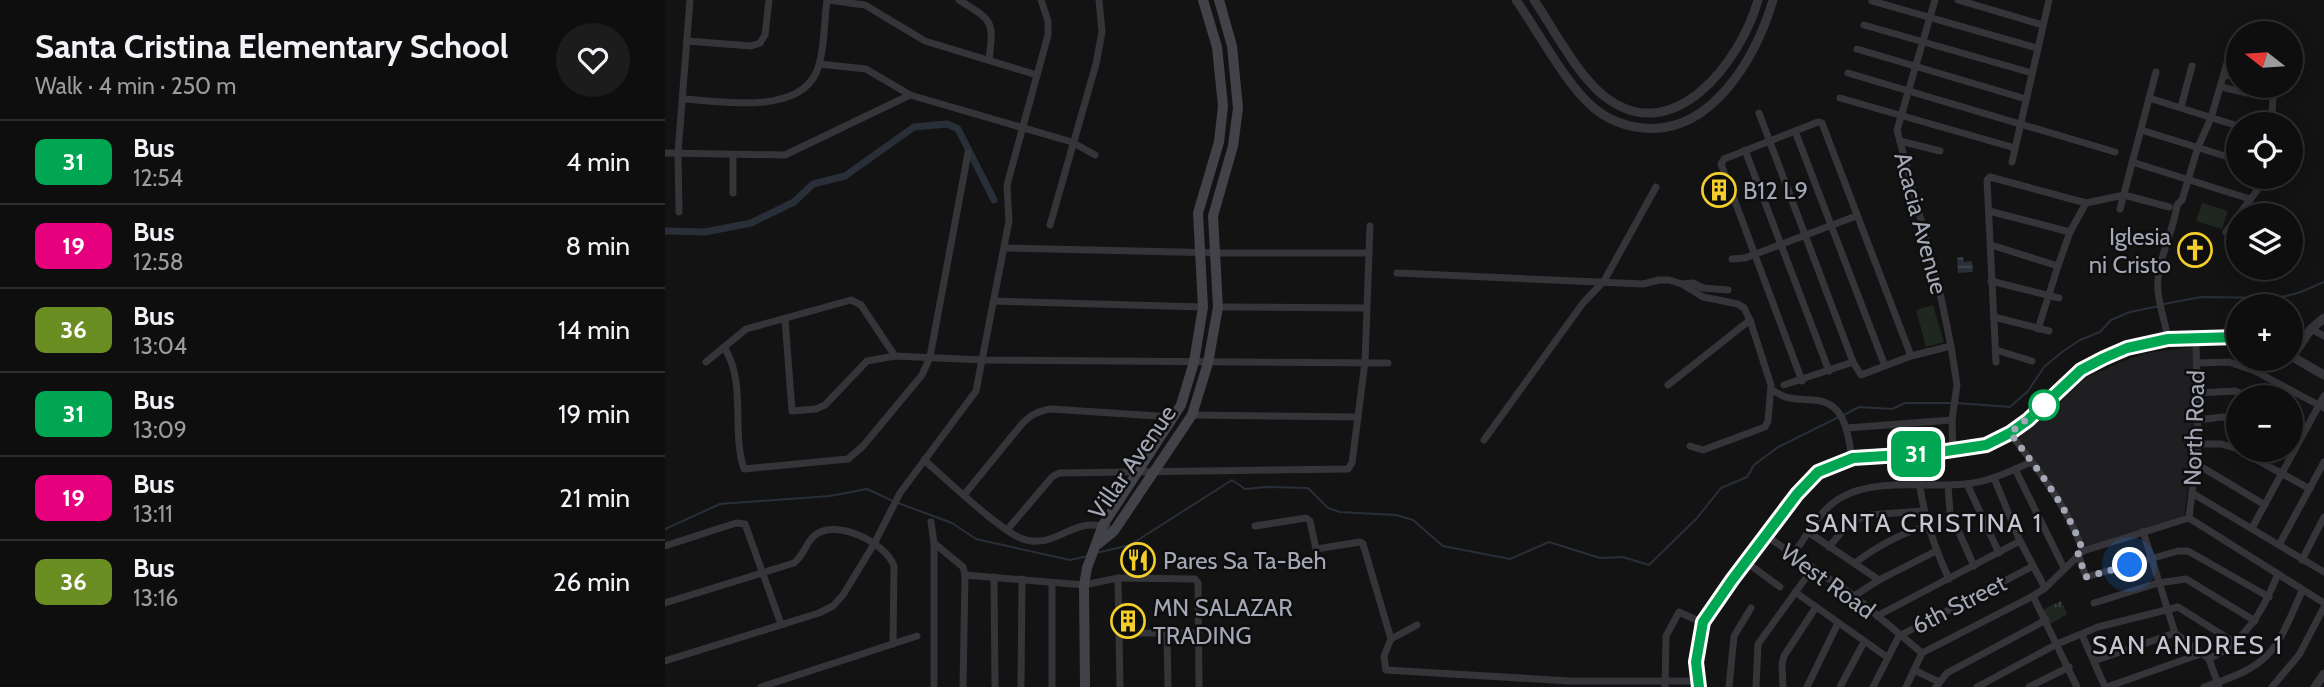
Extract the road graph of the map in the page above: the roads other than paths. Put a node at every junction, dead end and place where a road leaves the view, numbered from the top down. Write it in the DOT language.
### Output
graph roads {
  1 [pos="689,0"];
  2 [pos="769,0"];
  3 [pos="827,0"];
  4 [pos="959,0"];
  5 [pos="1041,0"];
  6 [pos="1098,0"];
  7 [pos="1203,0"];
  8 [pos="1219,0"];
  9 [pos="1516,0"];
  10 [pos="1534,0"];
  11 [pos="1758,0"];
  12 [pos="1773,0"];
  13 [pos="1935,0"];
  14 [pos="1958,0"];
  15 [pos="2049,0"];
  16 [pos="1872,1"];
  17 [pos="1930,18"];
  18 [pos="1864,24"];
  19 [pos="2043,25"];
  20 [pos="687,41"];
  21 [pos="1923,42"];
  22 [pos="2037,48"];
  23 [pos="1857,49"];
  24 [pos="989,60"];
  25 [pos="819,64"];
  26 [pos="1915,66"];
  27 [pos="2192,66"];
  28 [pos="2226,67"];
  29 [pos="2156,72"];
  30 [pos="1848,73"];
  31 [pos="2032,73"];
  32 [pos="1037,75"];
  33 [pos="2224,76"];
  34 [pos="2221,87"];
  35 [pos="2226,88"];
  36 [pos="1908,90"];
  37 [pos="910,95"];
  38 [pos="1840,98"];
  39 [pos="2149,98"];
  40 [pos="684,99"];
  41 [pos="2026,99"];
  42 [pos="2181,107"];
  43 [pos="1759,113"];
  44 [pos="1901,116"];
  45 [pos="2211,118"];
  46 [pos="2226,122"];
  47 [pos="2020,125"];
  48 [pos="1022,128"];
  49 [pos="2141,130"];
  50 [pos="1795,131"];
  51 [pos="1769,141"];
  52 [pos="1900,141"];
  53 [pos="1072,142"];
  54 [pos="2015,148"];
  55 [pos="2198,148"];
  56 [pos="1745,150"];
  57 [pos="1940,151"];
  58 [pos="2115,152"];
  59 [pos="665,153"];
  60 [pos="678,153"];
  61 [pos="968,153"];
  62 [pos="1095,155"];
  63 [pos="733,156"];
  64 [pos="2226,156"];
  65 [pos="2012,162"];
  66 [pos="2132,162"];
  67 [pos="2188,180"];
  68 [pos="1656,187"];
  69 [pos="2258,189"];
  70 [pos="733,193"];
  71 [pos="2124,195"];
  72 [pos="2250,199"];
  73 [pos="2085,203"];
  74 [pos="2169,207"];
  75 [pos="2120,209"];
  76 [pos="1989,211"];
  77 [pos="679,212"];
  78 [pos="1856,216"];
  79 [pos="1050,225"];
  80 [pos="1370,226"];
  81 [pos="1830,226"];
  82 [pos="2070,232"];
  83 [pos="2225,232"];
  84 [pos="1805,235"];
  85 [pos="1780,244"];
  86 [pos="1991,244"];
  87 [pos="1005,248"];
  88 [pos="1200,253"];
  89 [pos="1214,253"];
  90 [pos="1369,253"];
  91 [pos="1755,254"];
  92 [pos="1732,259"];
  93 [pos="2058,266"];
  94 [pos="1397,273"];
  95 [pos="1604,281"];
  96 [pos="1991,281"];
  97 [pos="1682,284"];
  98 [pos="1727,290"];
  99 [pos="2049,296"];
  100 [pos="2059,298"];
  101 [pos="994,301"];
  102 [pos="1203,307"];
  103 [pos="1218,307"];
  104 [pos="1366,308"];
  105 [pos="1994,317"];
  106 [pos="2324,318"];
  107 [pos="786,319"];
  108 [pos="1750,320"];
  109 [pos="2311,328"];
  110 [pos="2038,329"];
  111 [pos="2049,331"];
  112 [pos="2324,336"];
  113 [pos="2196,337"];
  114 [pos="2226,337"];
  115 [pos="2168,339"];
  116 [pos="2303,340"];
  117 [pos="1951,346"];
  118 [pos="724,347"];
  119 [pos="1996,350"];
  120 [pos="895,356"];
  121 [pos="1911,356"];
  122 [pos="930,357"];
  123 [pos="983,360"];
  124 [pos="2032,361"];
  125 [pos="706,362"];
  126 [pos="1194,362"];
  127 [pos="1365,362"];
  128 [pos="1853,362"];
  129 [pos="1996,362"];
  130 [pos="1208,363"];
  131 [pos="1388,363"];
  132 [pos="2197,363"];
  133 [pos="2303,364"];
  134 [pos="1885,366"];
  135 [pos="1829,372"];
  136 [pos="2324,376"];
  137 [pos="1802,381"];
  138 [pos="1668,385"];
  139 [pos="1784,385"];
  140 [pos="1771,389"];
  141 [pos="2226,391"];
  142 [pos="2197,393"];
  143 [pos="2324,396"];
  144 [pos="2322,406"];
  145 [pos="1192,415"];
  146 [pos="1173,417"];
  147 [pos="1358,417"];
  148 [pos="2226,418"];
  149 [pos="1952,420"];
  150 [pos="2198,420"];
  151 [pos="2303,426"];
  152 [pos="1847,428"];
  153 [pos="2306,428"];
  154 [pos="2303,432"];
  155 [pos="2010,433"];
  156 [pos="1484,440"];
  157 [pos="2197,444"];
  158 [pos="2226,445"];
  159 [pos="1690,446"];
  160 [pos="1953,450"];
  161 [pos="1915,454"];
  162 [pos="1853,458"];
  163 [pos="923,460"];
  164 [pos="2032,462"];
  165 [pos="2262,462"];
  166 [pos="2287,462"];
  167 [pos="2324,462"];
  168 [pos="2195,463"];
  169 [pos="2015,469"];
  170 [pos="1154,472"];
  171 [pos="1137,473"];
  172 [pos="2282,473"];
  173 [pos="1994,478"];
  174 [pos="1967,484"];
  175 [pos="1948,485"];
  176 [pos="1919,486"];
  177 [pos="2310,489"];
  178 [pos="2192,493"];
  179 [pos="964,495"];
  180 [pos="2265,505"];
  181 [pos="1923,511"];
  182 [pos="2324,517"];
  183 [pos="2189,518"];
  184 [pos="931,522"];
  185 [pos="1103,526"];
  186 [pos="1255,526"];
  187 [pos="1927,526"];
  188 [pos="2252,528"];
  189 [pos="1007,530"];
  190 [pos="1114,531"];
  191 [pos="2143,531"];
  192 [pos="1808,532"];
  193 [pos="1765,535"];
  194 [pos="2020,541"];
  195 [pos="934,543"];
  196 [pos="874,544"];
  197 [pos="1097,544"];
  198 [pos="2279,545"];
  199 [pos="665,546"];
  200 [pos="1829,547"];
  201 [pos="1936,551"];
  202 [pos="2000,552"];
  203 [pos="2081,553"];
  204 [pos="1793,555"];
  205 [pos="2151,559"];
  206 [pos="2302,560"];
  207 [pos="1746,562"];
  208 [pos="1855,563"];
  209 [pos="1974,566"];
  210 [pos="2033,566"];
  211 [pos="1813,568"];
  212 [pos="2064,568"];
  213 [pos="762,572"];
  214 [pos="2324,572"];
  215 [pos="2278,574"];
  216 [pos="965,575"];
  217 [pos="994,578"];
  218 [pos="1118,578"];
  219 [pos="1022,579"];
  220 [pos="1949,579"];
  221 [pos="1879,580"];
  222 [pos="1052,583"];
  223 [pos="1084,583"];
  224 [pos="2158,583"];
  225 [pos="1780,587"];
  226 [pos="2045,588"];
  227 [pos="2302,590"];
  228 [pos="1795,592"];
  229 [pos="2324,592"];
  230 [pos="1854,596"];
  231 [pos="2033,596"];
  232 [pos="2269,597"];
  233 [pos="665,603"];
  234 [pos="2094,603"];
  235 [pos="2323,604"];
  236 [pos="1816,607"];
  237 [pos="1751,608"];
  238 [pos="2167,609"];
  239 [pos="1877,616"];
  240 [pos="2046,620"];
  241 [pos="2255,621"];
  242 [pos="1703,622"];
  243 [pos="1838,622"];
  244 [pos="781,624"];
  245 [pos="1417,625"];
  246 [pos="1120,633"];
  247 [pos="1167,633"];
  248 [pos="1199,633"];
  249 [pos="2175,633"];
  250 [pos="2082,635"];
  251 [pos="916,636"];
  252 [pos="1899,636"];
  253 [pos="1391,639"];
  254 [pos="1864,642"];
  255 [pos="2235,643"];
  256 [pos="893,644"];
  257 [pos="2057,644"];
  258 [pos="1922,653"];
  259 [pos="2206,656"];
  260 [pos="1887,657"];
  261 [pos="665,661"];
  262 [pos="2094,661"];
  263 [pos="2069,667"];
  264 [pos="1914,670"];
  265 [pos="2324,674"];
  266 [pos="1569,684"];
  267 [pos="1665,684"];
  268 [pos="1698,684"];
  269 [pos="1937,684"];
  270 [pos="2043,684"];
  271 [pos="2219,685"];
  272 [pos="761,687"];
  273 [pos="934,687"];
  274 [pos="963,687"];
  275 [pos="995,687"];
  276 [pos="1021,687"];
  277 [pos="1052,687"];
  278 [pos="1085,687"];
  279 [pos="1120,687"];
  280 [pos="1168,687"];
  281 [pos="1199,687"];
  282 [pos="1729,687"];
  283 [pos="1756,687"];
  284 [pos="1783,687"];
  285 [pos="1807,687"];
  286 [pos="1840,687"];
  287 [pos="1873,687"];
  288 [pos="1906,687"];
  289 [pos="1977,687"];
  290 [pos="2029,687"];
  291 [pos="2077,687"];
  292 [pos="2106,687"];
  293 [pos="2204,687"];
  294 [pos="2272,687"];
  295 [pos="2315,687"];
  1 -- 20 [label="street"];
  2 -- 20 [label="street"];
  3 -- 24 [label="street"];
  3 -- 25 [label="street"];
  4 -- 24 [label="street"];
  5 -- 32 [label="street"];
  6 -- 53 [label="street"];
  7 -- 88 [label="main road, Villar Avenue"];
  8 -- 89 [label="main road, Villar Avenue"];
  9 -- 12 [label="street"];
  10 -- 11 [label="street"];
  13 -- 17 [label="street, Acacia Avenue"];
  14 -- 19 [label="street"];
  15 -- 19 [label="street"];
  16 -- 17 [label="street"];
  17 -- 21 [label="street, Acacia Avenue"];
  17 -- 22 [label="street"];
  18 -- 21 [label="street"];
  19 -- 22 [label="street"];
  20 -- 40 [label="street"];
  21 -- 26 [label="street, Acacia Avenue"];
  21 -- 31 [label="street"];
  22 -- 31 [label="street"];
  23 -- 26 [label="street"];
  24 -- 32 [label="street"];
  25 -- 37 [label="street"];
  25 -- 40 [label="street"];
  26 -- 36 [label="street, Acacia Avenue"];
  26 -- 41 [label="street"];
  27 -- 42 [label="street"];
  28 -- 33 [label="street"];
  29 -- 39 [label="street"];
  30 -- 36 [label="street"];
  31 -- 41 [label="street"];
  32 -- 48 [label="street"];
  33 -- 34 [label="street"];
  34 -- 35 [label="street"];
  34 -- 45 [label="street"];
  36 -- 44 [label="street, Acacia Avenue"];
  36 -- 47 [label="street"];
  37 -- 48 [label="street"];
  37 -- 63 [label="street"];
  38 -- 44 [label="street"];
  39 -- 42 [label="street"];
  39 -- 49 [label="street"];
  40 -- 60 [label="street"];
  41 -- 47 [label="street"];
  42 -- 45 [label="street"];
  43 -- 51 [label="street"];
  44 -- 52 [label="street, Acacia Avenue"];
  44 -- 54 [label="street"];
  45 -- 46 [label="street"];
  45 -- 55 [label="street"];
  47 -- 54 [label="street"];
  47 -- 58 [label="street"];
  48 -- 53 [label="street"];
  48 -- 87 [label="street"];
  49 -- 55 [label="street"];
  49 -- 66 [label="street"];
  50 -- 51 [label="street"];
  50 -- 78 [label="street"];
  50 -- 81 [label="street"];
  51 -- 56 [label="street"];
  51 -- 84 [label="street"];
  52 -- 57 [label="street"];
  52 -- 117 [label="street, Acacia Avenue"];
  53 -- 62 [label="street"];
  53 -- 79 [label="street"];
  54 -- 65 [label="street"];
  55 -- 64 [label="street"];
  55 -- 67 [label="street"];
  56 -- 85 [label="street"];
  56 -- 91 [label="street"];
  59 -- 60 [label="street"];
  60 -- 63 [label="street"];
  60 -- 77 [label="street"];
  61 -- 122 [label="street"];
  63 -- 70 [label="street"];
  66 -- 67 [label="street"];
  66 -- 71 [label="street"];
  67 -- 72 [label="street"];
  67 -- 115 [label="street"];
  68 -- 95 [label="street"];
  69 -- 72 [label="street"];
  71 -- 73 [label="street"];
  71 -- 74 [label="street"];
  71 -- 75 [label="street"];
  72 -- 83 [label="street"];
  73 -- 76 [label="street"];
  73 -- 82 [label="street"];
  76 -- 82 [label="street"];
  76 -- 86 [label="street"];
  78 -- 81 [label="street"];
  78 -- 121 [label="street"];
  80 -- 90 [label="street"];
  81 -- 84 [label="street"];
  81 -- 134 [label="street"];
  82 -- 93 [label="street"];
  84 -- 85 [label="street"];
  84 -- 128 [label="street"];
  85 -- 91 [label="street"];
  85 -- 135 [label="street"];
  86 -- 93 [label="street"];
  86 -- 96 [label="street"];
  87 -- 88 [label="street"];
  87 -- 101 [label="street"];
  88 -- 89 [label="street"];
  88 -- 102 [label="main road, Villar Avenue"];
  89 -- 90 [label="street"];
  89 -- 103 [label="main road, Villar Avenue"];
  90 -- 104 [label="street"];
  91 -- 92 [label="street"];
  91 -- 137 [label="street"];
  93 -- 99 [label="street"];
  94 -- 95 [label="street"];
  95 -- 97 [label="street"];
  95 -- 156 [label="street"];
  96 -- 99 [label="street"];
  96 -- 105 [label="street"];
  97 -- 98 [label="street"];
  97 -- 108 [label="street"];
  99 -- 100 [label="street"];
  99 -- 110 [label="street"];
  101 -- 102 [label="street"];
  101 -- 123 [label="street"];
  102 -- 126 [label="main road, Villar Avenue"];
  103 -- 104 [label="street"];
  103 -- 130 [label="main road, Villar Avenue"];
  104 -- 127 [label="street"];
  105 -- 110 [label="street"];
  105 -- 119 [label="street"];
  106 -- 109 [label="street"];
  107 -- 118 [label="street"];
  107 -- 120 [label="street"];
  107 -- 120 [label="street"];
  108 -- 138 [label="street"];
  108 -- 140 [label="street"];
  109 -- 112 [label="street"];
  109 -- 116 [label="street"];
  110 -- 111 [label="street"];
  113 -- 114 [label="street"];
  113 -- 115 [label="street"];
  113 -- 132 [label="street, North Road"];
  115 -- 155 [label="street"];
  117 -- 121 [label="street"];
  117 -- 149 [label="street, Acacia Avenue"];
  118 -- 122 [label="street"];
  118 -- 125 [label="street"];
  119 -- 124 [label="street"];
  119 -- 129 [label="street"];
  120 -- 122 [label="street"];
  121 -- 134 [label="street"];
  122 -- 123 [label="street"];
  123 -- 126 [label="street"];
  123 -- 163 [label="street"];
  126 -- 130 [label="street"];
  126 -- 146 [label="main road, Villar Avenue"];
  127 -- 130 [label="street"];
  127 -- 131 [label="street"];
  127 -- 147 [label="street"];
  128 -- 134 [label="street"];
  128 -- 135 [label="street"];
  130 -- 145 [label="main road, Villar Avenue"];
  132 -- 142 [label="street, North Road"];
  132 -- 144 [label="street"];
  133 -- 136 [label="street"];
  135 -- 137 [label="street"];
  137 -- 139 [label="street"];
  140 -- 152 [label="street"];
  140 -- 159 [label="street"];
  141 -- 142 [label="street"];
  142 -- 150 [label="street, North Road"];
  143 -- 144 [label="street"];
  144 -- 153 [label="street"];
  145 -- 147 [label="street"];
  145 -- 170 [label="main road, Villar Avenue"];
  146 -- 171 [label="main road, Villar Avenue"];
  146 -- 179 [label="street"];
  147 -- 170 [label="street"];
  148 -- 150 [label="street"];
  149 -- 152 [label="street"];
  149 -- 160 [label="street, Acacia Avenue"];
  150 -- 157 [label="street, North Road"];
  151 -- 153 [label="street"];
  152 -- 162 [label="street"];
  153 -- 154 [label="street"];
  155 -- 160 [label="street"];
  155 -- 164 [label="street"];
  157 -- 158 [label="street"];
  157 -- 168 [label="street, North Road"];
  160 -- 161 [label="street"];
  161 -- 162 [label="street"];
  161 -- 176 [label="street"];
  162 -- 193 [label="street"];
  163 -- 179 [label="street"];
  163 -- 196 [label="street"];
  164 -- 169 [label="street"];
  164 -- 203 [label="street"];
  165 -- 172 [label="street"];
  166 -- 172 [label="street"];
  167 -- 177 [label="street"];
  168 -- 178 [label="street, North Road"];
  168 -- 180 [label="street"];
  169 -- 173 [label="street"];
  169 -- 212 [label="street"];
  170 -- 171 [label="street"];
  170 -- 190 [label="main road, Villar Avenue"];
  171 -- 185 [label="main road, Villar Avenue"];
  171 -- 189 [label="street"];
  172 -- 177 [label="street"];
  172 -- 180 [label="street"];
  173 -- 174 [label="street"];
  173 -- 194 [label="street"];
  174 -- 175 [label="street"];
  174 -- 202 [label="street"];
  175 -- 176 [label="street"];
  175 -- 209 [label="street"];
  176 -- 181 [label="street"];
  176 -- 192 [label="street"];
  177 -- 198 [label="street"];
  178 -- 183 [label="street, North Road"];
  178 -- 188 [label="street"];
  179 -- 189 [label="street"];
  180 -- 188 [label="street"];
  181 -- 187 [label="street"];
  181 -- 200 [label="street"];
  182 -- 206 [label="street"];
  183 -- 191 [label="street"];
  183 -- 215 [label="street"];
  184 -- 195 [label="street"];
  185 -- 189 [label="street"];
  185 -- 190 [label="street"];
  185 -- 197 [label="main road, Villar Avenue"];
  186 -- 253 [label="street"];
  187 -- 201 [label="street"];
  187 -- 208 [label="street"];
  188 -- 198 [label="street"];
  190 -- 197 [label="main road, Villar Avenue"];
  191 -- 203 [label="street"];
  191 -- 205 [label="street"];
  192 -- 200 [label="street"];
  192 -- 204 [label="street"];
  193 -- 204 [label="street, West Road"];
  193 -- 207 [label="street"];
  194 -- 202 [label="street"];
  194 -- 210 [label="street"];
  195 -- 216 [label="street"];
  195 -- 273 [label="street"];
  196 -- 213 [label="street"];
  196 -- 244 [label="street"];
  196 -- 256 [label="street"];
  197 -- 223 [label="main road"];
  198 -- 206 [label="street"];
  199 -- 213 [label="street"];
  200 -- 208 [label="street"];
  201 -- 220 [label="street"];
  201 -- 221 [label="street"];
  202 -- 209 [label="street"];
  203 -- 205 [label="street"];
  203 -- 212 [label="street"];
  204 -- 211 [label="street, West Road"];
  205 -- 224 [label="street"];
  205 -- 232 [label="street"];
  206 -- 214 [label="street"];
  207 -- 225 [label="street"];
  207 -- 242 [label="street"];
  208 -- 221 [label="street"];
  209 -- 220 [label="street"];
  210 -- 226 [label="street"];
  210 -- 252 [label="street, 6th Street"];
  211 -- 228 [label="street"];
  211 -- 230 [label="street, West Road"];
  212 -- 226 [label="street"];
  213 -- 233 [label="street"];
  213 -- 244 [label="street"];
  215 -- 227 [label="street"];
  215 -- 232 [label="street"];
  216 -- 217 [label="street"];
  216 -- 274 [label="street"];
  217 -- 219 [label="street"];
  217 -- 275 [label="street"];
  218 -- 223 [label="street"];
  218 -- 246 [label="street"];
  218 -- 248 [label="street"];
  219 -- 222 [label="street"];
  219 -- 276 [label="street"];
  220 -- 239 [label="street"];
  221 -- 230 [label="street"];
  222 -- 223 [label="street"];
  222 -- 277 [label="street"];
  223 -- 278 [label="main road"];
  224 -- 234 [label="street"];
  224 -- 238 [label="street"];
  224 -- 241 [label="street"];
  226 -- 231 [label="street"];
  227 -- 235 [label="street"];
  227 -- 271 [label="street"];
  228 -- 236 [label="street"];
  228 -- 283 [label="street"];
  229 -- 235 [label="street"];
  230 -- 239 [label="street, West Road"];
  231 -- 240 [label="street"];
  231 -- 258 [label="street"];
  232 -- 241 [label="street"];
  235 -- 294 [label="street"];
  236 -- 243 [label="street"];
  236 -- 284 [label="street"];
  237 -- 282 [label="street"];
  238 -- 249 [label="street"];
  238 -- 250 [label="street"];
  238 -- 255 [label="street"];
  239 -- 252 [label="street, West Road"];
  240 -- 257 [label="street"];
  240 -- 269 [label="street"];
  241 -- 255 [label="street"];
  242 -- 267 [label="street"];
  242 -- 268 [label="street"];
  243 -- 254 [label="street"];
  243 -- 285 [label="street"];
  244 -- 261 [label="street"];
  245 -- 253 [label="street"];
  246 -- 247 [label="street"];
  246 -- 279 [label="street"];
  247 -- 248 [label="street"];
  247 -- 280 [label="street"];
  248 -- 281 [label="street"];
  249 -- 259 [label="street"];
  249 -- 262 [label="street"];
  250 -- 257 [label="street"];
  250 -- 262 [label="street"];
  251 -- 256 [label="street"];
  252 -- 258 [label="street, West Road"];
  252 -- 260 [label="street, 6th Street"];
  253 -- 266 [label="street"];
  254 -- 260 [label="street"];
  254 -- 286 [label="street"];
  255 -- 259 [label="street"];
  256 -- 272 [label="street"];
  257 -- 263 [label="street"];
  257 -- 289 [label="street"];
  258 -- 264 [label="street"];
  259 -- 271 [label="street"];
  259 -- 292 [label="street"];
  260 -- 287 [label="street, 6th Street"];
  262 -- 292 [label="street"];
  263 -- 270 [label="street"];
  263 -- 291 [label="street"];
  264 -- 269 [label="street"];
  264 -- 288 [label="street"];
  265 -- 295 [label="street"];
  266 -- 267 [label="street"];
  267 -- 268 [label="street"];
  270 -- 290 [label="street"];
  271 -- 293 [label="street"];
}
